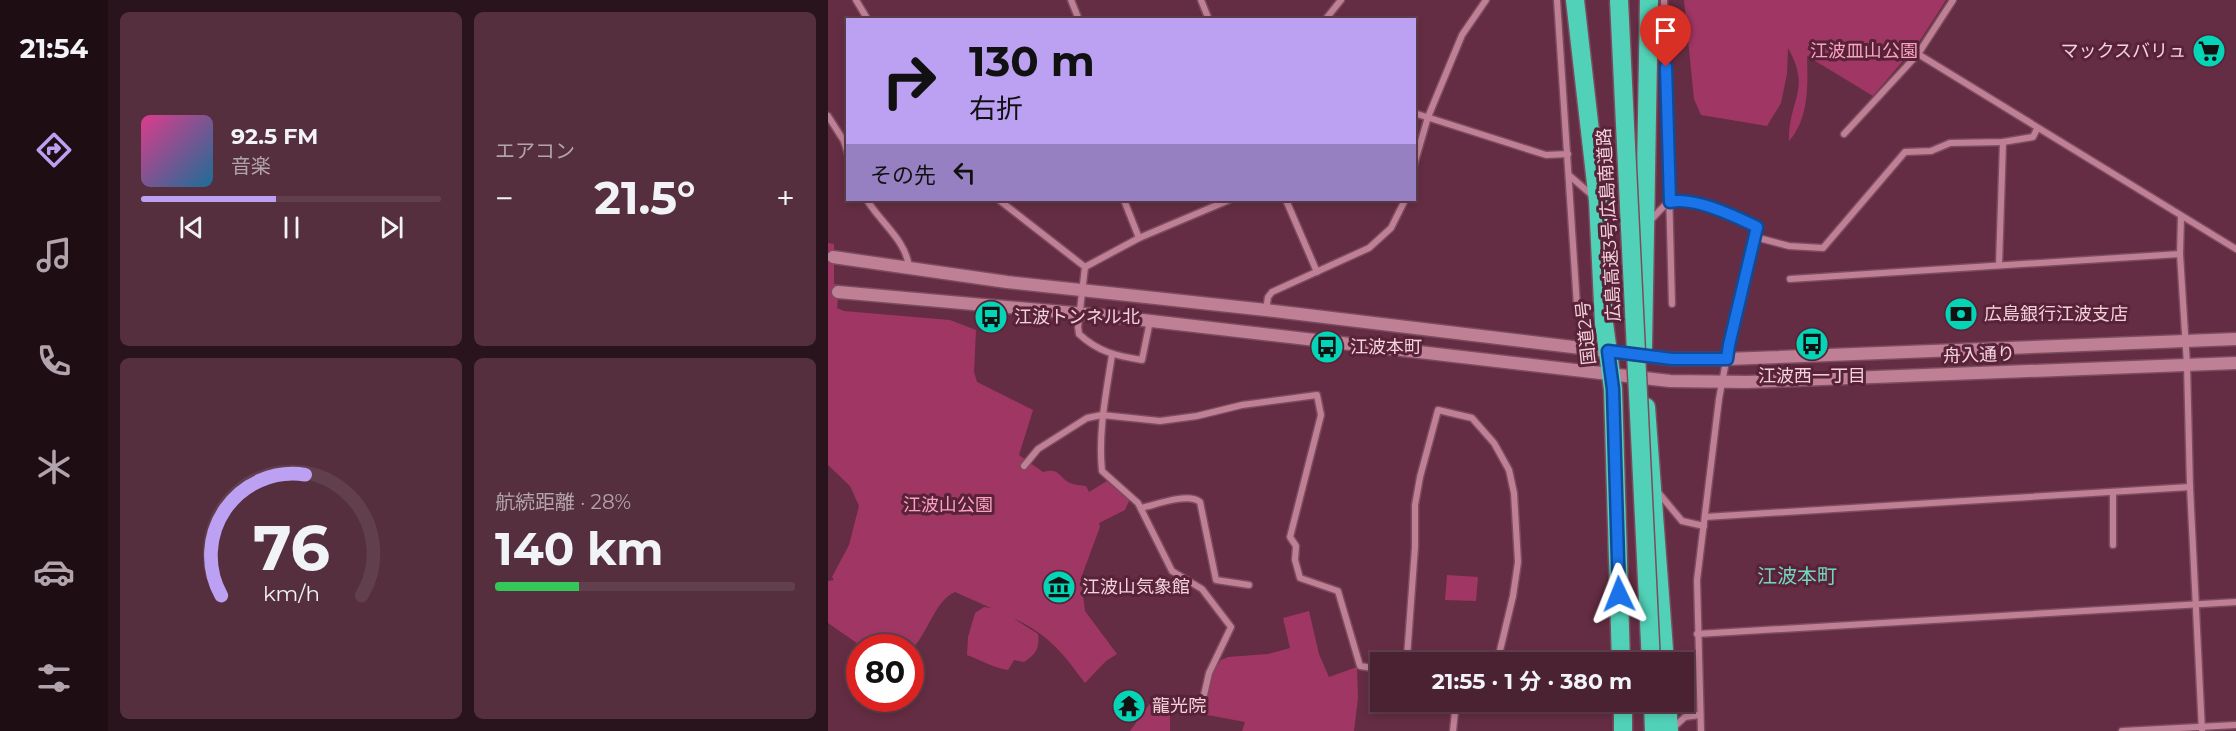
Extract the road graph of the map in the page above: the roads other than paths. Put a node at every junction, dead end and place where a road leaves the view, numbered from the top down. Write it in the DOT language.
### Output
graph roads {
  1 [pos="856,0"];
  2 [pos="1071,0"];
  3 [pos="1201,0"];
  4 [pos="1341,0"];
  5 [pos="1486,0"];
  6 [pos="1557,0"];
  7 [pos="1575,0"];
  8 [pos="1619,0"];
  9 [pos="1649,0"];
  10 [pos="1664,0"];
  11 [pos="1953,0"];
  12 [pos="867,18"];
  13 [pos="1078,18"];
  14 [pos="1208,18"];
  15 [pos="1326,18"];
  16 [pos="1918,54"];
  17 [pos="1416,114"];
  18 [pos="828,116"];
  19 [pos="1428,117"];
  20 [pos="2037,129"];
  21 [pos="1844,135"];
  22 [pos="846,140"];
  23 [pos="2003,142"];
  24 [pos="1568,154"];
  25 [pos="1416,158"];
  26 [pos="1570,176"];
  27 [pos="868,201"];
  28 [pos="1000,201"];
  29 [pos="1124,201"];
  30 [pos="1286,201"];
  31 [pos="1404,201"];
  32 [pos="1598,201"];
  33 [pos="1215,202"];
  34 [pos="1670,202"];
  35 [pos="2181,218"];
  36 [pos="1645,225"];
  37 [pos="1755,237"];
  38 [pos="1139,238"];
  39 [pos="2236,249"];
  40 [pos="2180,254"];
  41 [pos="833,257"];
  42 [pos="1999,265"];
  43 [pos="1085,267"];
  44 [pos="909,268"];
  45 [pos="1317,272"];
  46 [pos="1790,279"];
  47 [pos="1081,290"];
  48 [pos="838,292"];
  49 [pos="1672,304"];
  50 [pos="1577,306"];
  51 [pos="1266,310"];
  52 [pos="1079,313"];
  53 [pos="1150,321"];
  54 [pos="2236,339"];
  55 [pos="2186,341"];
  56 [pos="1608,351"];
  57 [pos="1112,355"];
  58 [pos="1643,356"];
  59 [pos="1727,359"];
  60 [pos="2236,363"];
  61 [pos="2187,365"];
  62 [pos="1611,374"];
  63 [pos="1644,378"];
  64 [pos="1722,383"];
  65 [pos="1102,415"];
  66 [pos="1024,466"];
  67 [pos="1653,486"];
  68 [pos="2190,487"];
  69 [pos="2113,492"];
  70 [pos="1140,508"];
  71 [pos="1705,517"];
  72 [pos="1704,526"];
  73 [pos="2113,545"];
  74 [pos="1248,585"];
  75 [pos="2236,602"];
  76 [pos="2196,605"];
  77 [pos="1697,634"];
  78 [pos="1407,652"];
  79 [pos="1500,652"];
  80 [pos="1622,652"];
  81 [pos="1650,652"];
  82 [pos="1664,652"];
  83 [pos="1370,668"];
  84 [pos="1202,704"];
  85 [pos="1455,712"];
  86 [pos="1623,712"];
  87 [pos="1653,712"];
  88 [pos="1668,712"];
  89 [pos="1699,715"];
  90 [pos="2236,725"];
  91 [pos="2202,729"];
  92 [pos="1453,731"];
  93 [pos="1623,731"];
  94 [pos="1654,731"];
  95 [pos="1670,731"];
  96 [pos="1701,731"];
  97 [pos="2122,731"];
  1 -- 12 [label="street"];
  2 -- 13 [label="street"];
  3 -- 14 [label="street"];
  4 -- 15 [label="street"];
  5 -- 19 [label="street"];
  6 -- 24 [label="street"];
  7 -- 32 [label="highway, 国道2号"];
  8 -- 81 [label="highway, 広島高速3号;広島南道路, bridge"];
  9 -- 36 [label="highway"];
  10 -- 34 [label="street"];
  11 -- 16 [label="street"];
  16 -- 20 [label="street"];
  16 -- 21 [label="street"];
  17 -- 19 [label="street"];
  18 -- 22 [label="street"];
  19 -- 24 [label="street"];
  19 -- 25 [label="street"];
  20 -- 23 [label="street"];
  20 -- 35 [label="street"];
  23 -- 37 [label="street"];
  23 -- 42 [label="street"];
  24 -- 26 [label="street"];
  26 -- 32 [label="street"];
  26 -- 50 [label="street"];
  27 -- 44 [label="street"];
  28 -- 43 [label="street"];
  29 -- 38 [label="street"];
  30 -- 45 [label="street"];
  31 -- 45 [label="street"];
  32 -- 56 [label="highway, 国道2号"];
  33 -- 38 [label="street"];
  34 -- 36 [label="street"];
  34 -- 37 [label="street"];
  34 -- 49 [label="street"];
  35 -- 39 [label="street"];
  35 -- 40 [label="street"];
  36 -- 58 [label="highway"];
  37 -- 59 [label="street"];
  38 -- 43 [label="street"];
  40 -- 42 [label="street"];
  40 -- 55 [label="street"];
  41 -- 44 [label="street, 舟入通り"];
  42 -- 46 [label="street"];
  43 -- 47 [label="street"];
  44 -- 47 [label="street, 舟入通り"];
  45 -- 51 [label="street"];
  47 -- 51 [label="street, 舟入通り"];
  47 -- 52 [label="street"];
  48 -- 52 [label="street, 舟入通り"];
  51 -- 56 [label="street, 舟入通り"];
  52 -- 53 [label="street, 舟入通り"];
  52 -- 57 [label="street"];
  53 -- 57 [label="street"];
  53 -- 62 [label="street, 舟入通り"];
  54 -- 55 [label="street, 舟入通り"];
  55 -- 59 [label="street, 舟入通り"];
  55 -- 61 [label="street"];
  56 -- 58 [label="street, 舟入通り"];
  56 -- 62 [label="highway, 国道2号"];
  57 -- 65 [label="street"];
  58 -- 59 [label="street, 舟入通り"];
  58 -- 63 [label="highway"];
  59 -- 64 [label="street"];
  60 -- 61 [label="street, 舟入通り"];
  61 -- 64 [label="street, 舟入通り"];
  61 -- 68 [label="street"];
  62 -- 63 [label="street, 舟入通り"];
  62 -- 80 [label="highway, 国道2号"];
  63 -- 64 [label="street, 舟入通り"];
  63 -- 67 [label="highway"];
  64 -- 71 [label="street"];
  65 -- 66 [label="street"];
  65 -- 70 [label="street"];
  65 -- 83 [label="street"];
  67 -- 72 [label="street"];
  67 -- 82 [label="highway"];
  68 -- 69 [label="street"];
  68 -- 76 [label="street"];
  69 -- 71 [label="street"];
  69 -- 73 [label="street"];
  70 -- 74 [label="street"];
  70 -- 84 [label="street"];
  71 -- 72 [label="street"];
  72 -- 77 [label="street"];
  75 -- 76 [label="street"];
  76 -- 77 [label="street"];
  76 -- 91 [label="street"];
  77 -- 89 [label="street"];
  78 -- 79 [label="street"];
  85 -- 92 [label="street"];
  86 -- 93 [label="highway"];
  87 -- 94 [label="highway"];
  88 -- 95 [label="highway"];
  89 -- 95 [label="street"];
  89 -- 96 [label="street"];
  90 -- 91 [label="street"];
  91 -- 97 [label="street"];
}
